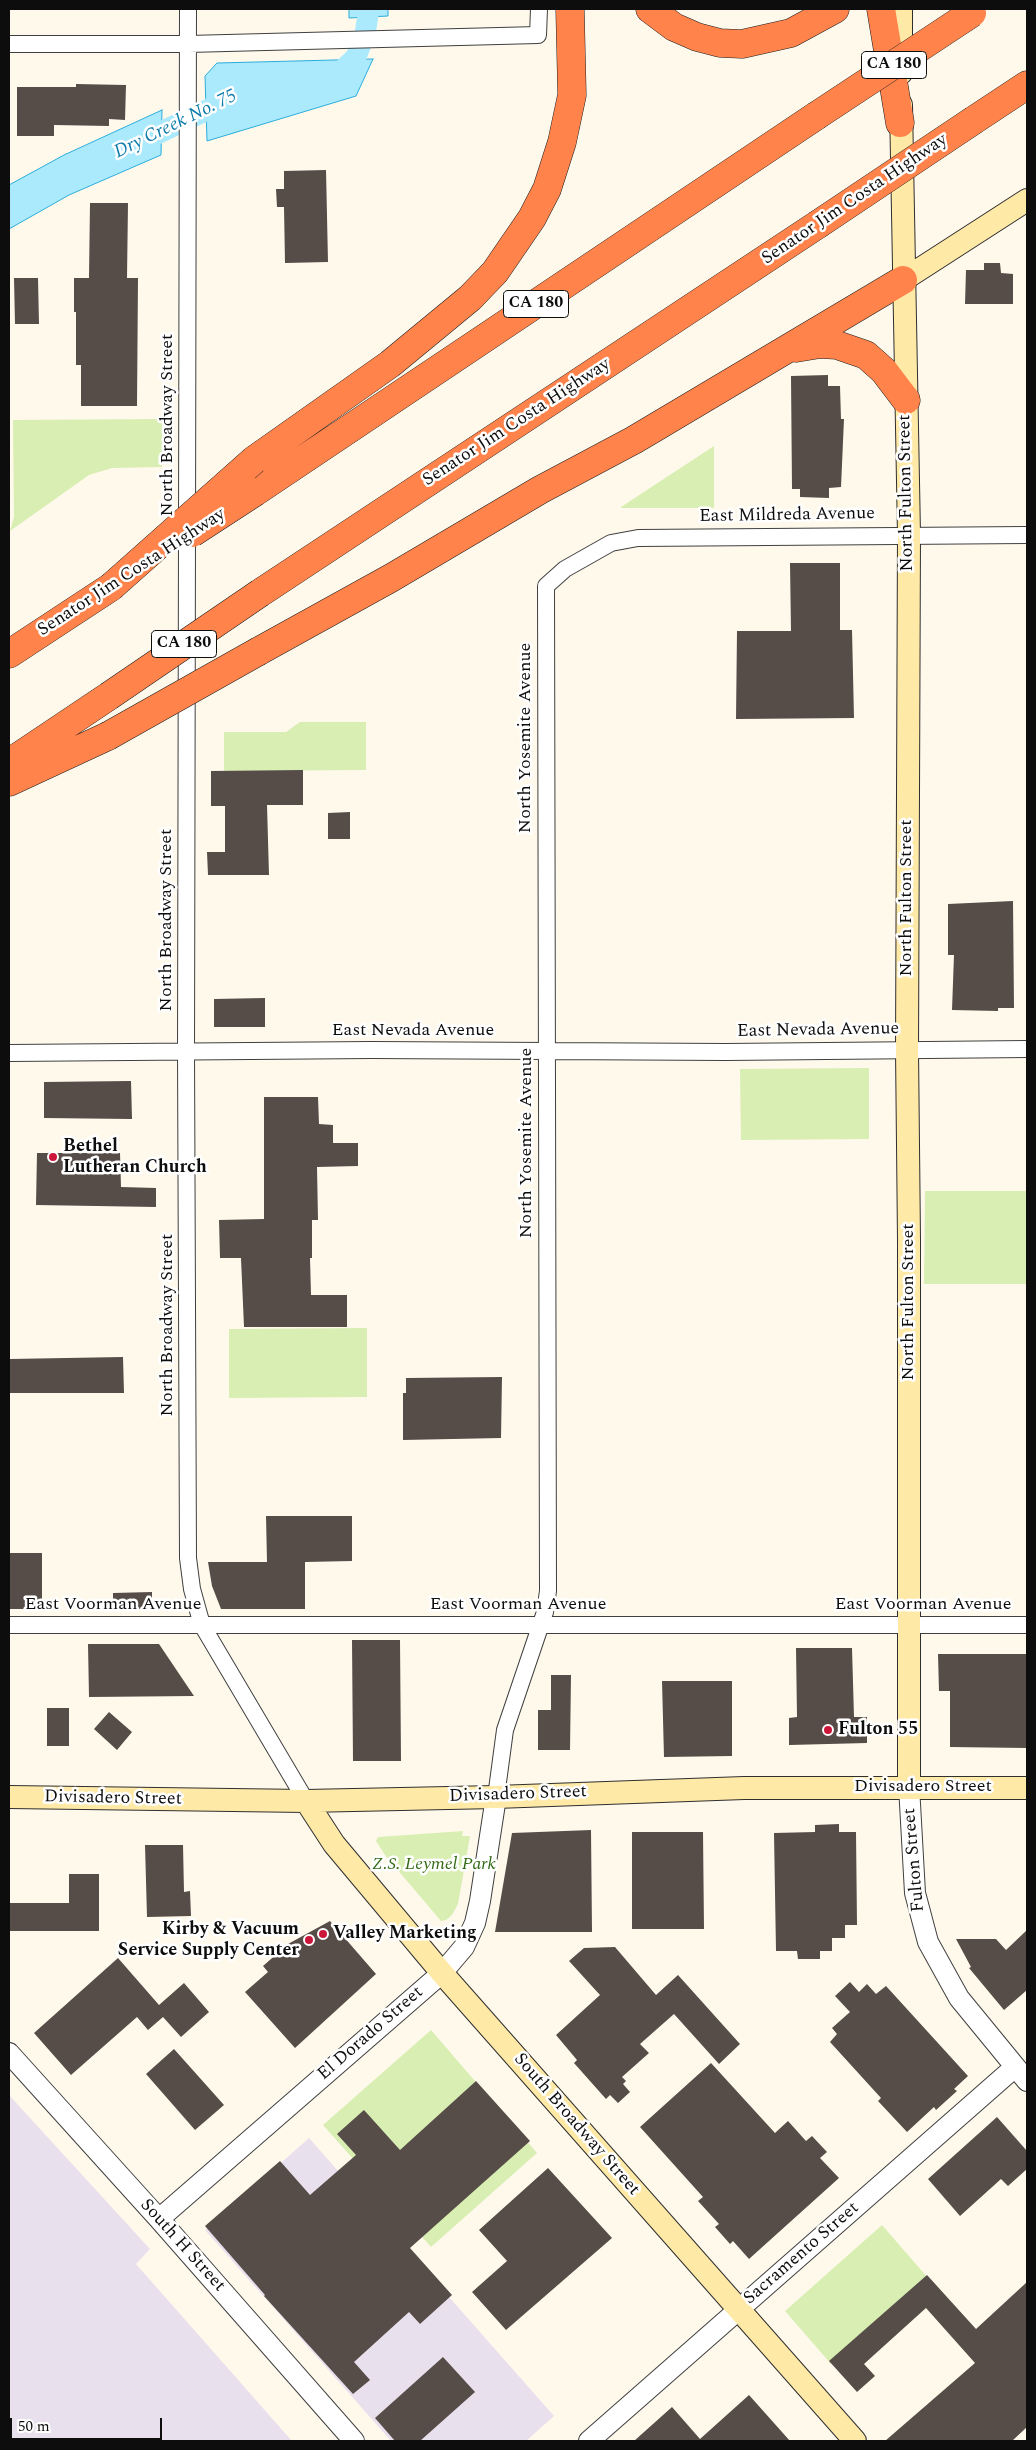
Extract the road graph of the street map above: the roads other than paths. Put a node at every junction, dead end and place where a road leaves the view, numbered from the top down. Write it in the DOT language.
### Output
graph roads {
  1 [pos="188,9"];
  2 [pos="538,9"];
  3 [pos="570,9"];
  4 [pos="650,9"];
  5 [pos="881,9"];
  6 [pos="901,9"];
  7 [pos="975,11"];
  8 [pos="824,14"];
  9 [pos="9,44"];
  10 [pos="188,44"];
  11 [pos="1027,85"];
  12 [pos="900,123"];
  13 [pos="1027,200"];
  14 [pos="903,280"];
  15 [pos="778,354"];
  16 [pos="906,400"];
  17 [pos="909,535"];
  18 [pos="1027,535"];
  19 [pos="638,538"];
  20 [pos="111,587"];
  21 [pos="9,654"];
  22 [pos="9,763"];
  23 [pos="9,782"];
  24 [pos="1027,1049"];
  25 [pos="546,1050"];
  26 [pos="907,1050"];
  27 [pos="186,1052"];
  28 [pos="9,1053"];
  29 [pos="9,1625"];
  30 [pos="202,1625"];
  31 [pos="541,1625"];
  32 [pos="908,1625"];
  33 [pos="1027,1625"];
  34 [pos="910,1786"];
  35 [pos="1027,1788"];
  36 [pos="9,1797"];
  37 [pos="496,1797"];
  38 [pos="306,1801"];
  39 [pos="442,1973"];
  40 [pos="9,2053"];
  41 [pos="1021,2074"];
  42 [pos="159,2219"];
  43 [pos="738,2310"];
  44 [pos="354,2441"];
  45 [pos="589,2441"];
  46 [pos="855,2441"];
  1 -- 10 [label="street, North Broadway Street"];
  2 -- 10 [label="street"];
  3 -- 20 [label="highway, bridge"];
  4 -- 8 [label="highway"];
  5 -- 12 [label="highway"];
  6 -- 12 [label="main road, North Fulton Street"];
  7 -- 20 [label="highway, Senator Jim Costa Highway / CA 180, bridge"];
  9 -- 10 [label="street"];
  10 -- 27 [label="street, North Broadway Street"];
  11 -- 22 [label="highway, Senator Jim Costa Highway / CA 180, bridge"];
  12 -- 14 [label="main road, North Fulton Street"];
  13 -- 14 [label="main road"];
  14 -- 15 [label="highway"];
  14 -- 16 [label="main road, North Fulton Street"];
  15 -- 16 [label="highway"];
  15 -- 23 [label="highway, bridge"];
  16 -- 17 [label="main road, North Fulton Street"];
  17 -- 18 [label="street, East Mildreda Avenue"];
  17 -- 19 [label="street, East Mildreda Avenue"];
  17 -- 26 [label="main road, North Fulton Street"];
  19 -- 25 [label="street, North Yosemite Avenue"];
  20 -- 21 [label="highway, Senator Jim Costa Highway / CA 180"];
  24 -- 26 [label="street, East Nevada Avenue"];
  25 -- 26 [label="street, East Nevada Avenue"];
  25 -- 27 [label="street, East Nevada Avenue"];
  25 -- 31 [label="street, North Yosemite Avenue"];
  26 -- 32 [label="main road, North Fulton Street"];
  27 -- 28 [label="street, East Nevada Avenue"];
  27 -- 30 [label="street, North Broadway Street"];
  29 -- 30 [label="street, East Voorman Avenue"];
  30 -- 31 [label="street, East Voorman Avenue"];
  30 -- 38 [label="street, North Broadway Street"];
  31 -- 32 [label="street, East Voorman Avenue"];
  31 -- 37 [label="street, North Yosemite Avenue"];
  32 -- 33 [label="street, East Voorman Avenue"];
  32 -- 34 [label="main road, North Fulton Street"];
  34 -- 35 [label="main road, Divisadero Street"];
  34 -- 37 [label="main road, Divisadero Street"];
  34 -- 41 [label="street, Fulton Street"];
  36 -- 38 [label="main road, Divisadero Street"];
  37 -- 38 [label="main road, Divisadero Street"];
  37 -- 39 [label="street, El Dorado Street"];
  38 -- 39 [label="main road, South Broadway Street"];
  39 -- 42 [label="street, El Dorado Street"];
  39 -- 43 [label="main road, South Broadway Street"];
  40 -- 42 [label="street, South H Street"];
  41 -- 43 [label="street, Sacramento Street"];
  42 -- 44 [label="street, South H Street"];
  43 -- 45 [label="street, Sacramento Street"];
  43 -- 46 [label="main road, South Broadway Street"];
}
